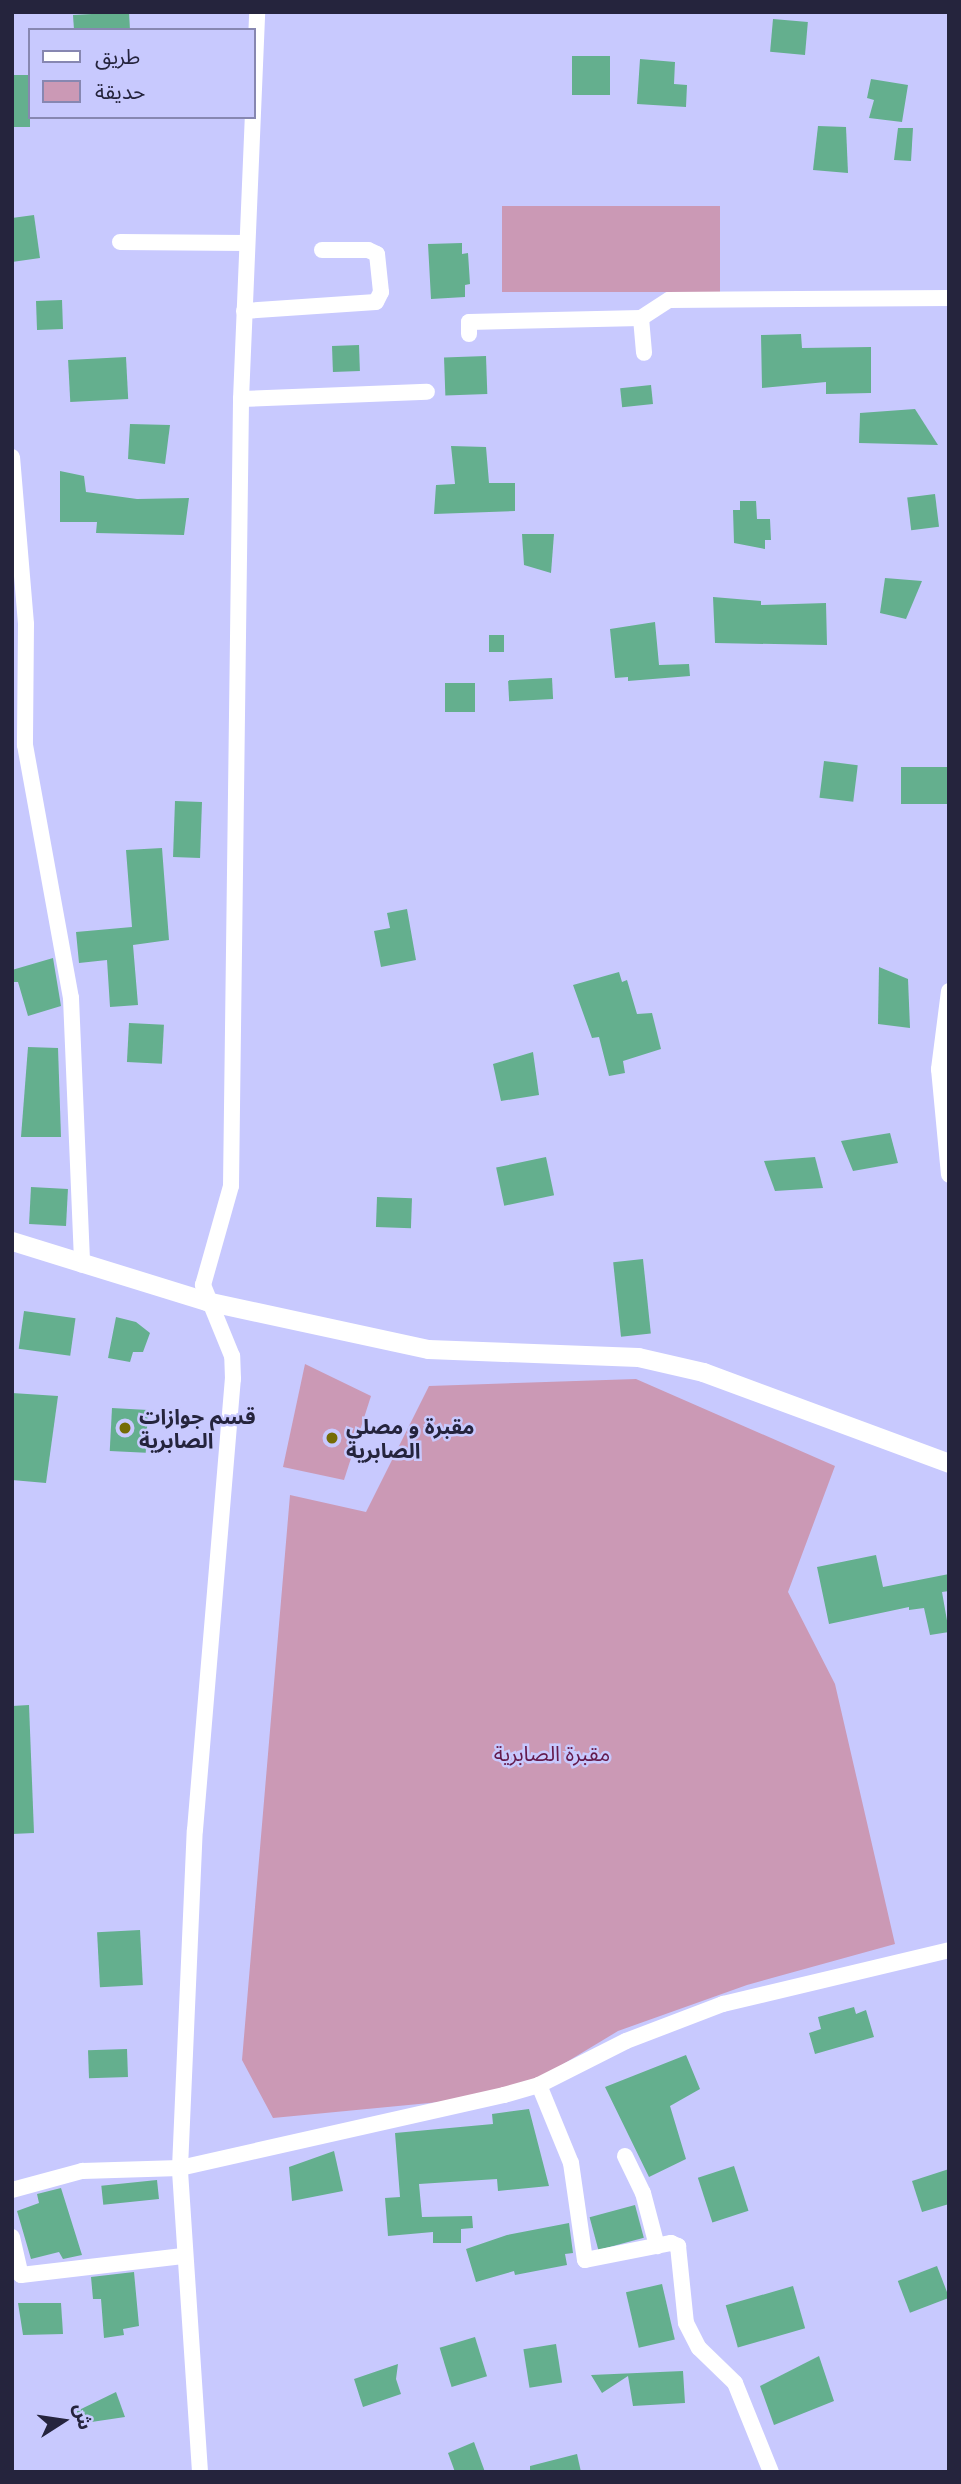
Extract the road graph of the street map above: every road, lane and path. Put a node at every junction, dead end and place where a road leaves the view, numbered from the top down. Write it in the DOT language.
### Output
graph roads {
  1 [pos="257,12"];
  2 [pos="256,33"];
  3 [pos="252,119"];
  4 [pos="120,242"];
  5 [pos="246,243"];
  6 [pos="322,250"];
  7 [pos="949,298"];
  8 [pos="244,311"];
  9 [pos="641,318"];
  10 [pos="469,334"];
  11 [pos="644,353"];
  12 [pos="428,392"];
  13 [pos="241,399"];
  14 [pos="12,457"];
  15 [pos="19,625"];
  16 [pos="19,745"];
  17 [pos="12,781"];
  18 [pos="29,782"];
  19 [pos="949,991"];
  20 [pos="949,1175"];
  21 [pos="12,1241"];
  22 [pos="82,1265"];
  23 [pos="206,1301"];
  24 [pos="949,1464"];
  25 [pos="949,1950"];
  26 [pos="539,2085"];
  27 [pos="625,2155"];
  28 [pos="180,2168"];
  29 [pos="12,2190"];
  30 [pos="12,2237"];
  31 [pos="657,2246"];
  32 [pos="183,2256"];
  33 [pos="17,2276"];
  34 [pos="200,2472"];
  35 [pos="771,2472"];
  1 -- 2 [label="street"];
  3 -- 5 [label="street"];
  4 -- 5 [label="street"];
  5 -- 8 [label="street"];
  6 -- 8 [label="street"];
  7 -- 9 [label="street"];
  8 -- 13 [label="street"];
  9 -- 10 [label="street"];
  9 -- 11 [label="street"];
  12 -- 13 [label="street"];
  13 -- 23 [label="street"];
  14 -- 15 [label="street"];
  15 -- 16 [label="street"];
  16 -- 18 [label="street"];
  17 -- 18 [label="street"];
  18 -- 22 [label="street"];
  19 -- 20 [label="street"];
  21 -- 22 [label="street"];
  22 -- 23 [label="street"];
  23 -- 24 [label="street"];
  23 -- 28 [label="street"];
  25 -- 26 [label="street"];
  26 -- 28 [label="street"];
  26 -- 31 [label="street"];
  27 -- 31 [label="street"];
  28 -- 29 [label="street"];
  28 -- 32 [label="street"];
  30 -- 33 [label="street"];
  31 -- 35 [label="street"];
  32 -- 33 [label="street"];
  32 -- 34 [label="street"];
}
